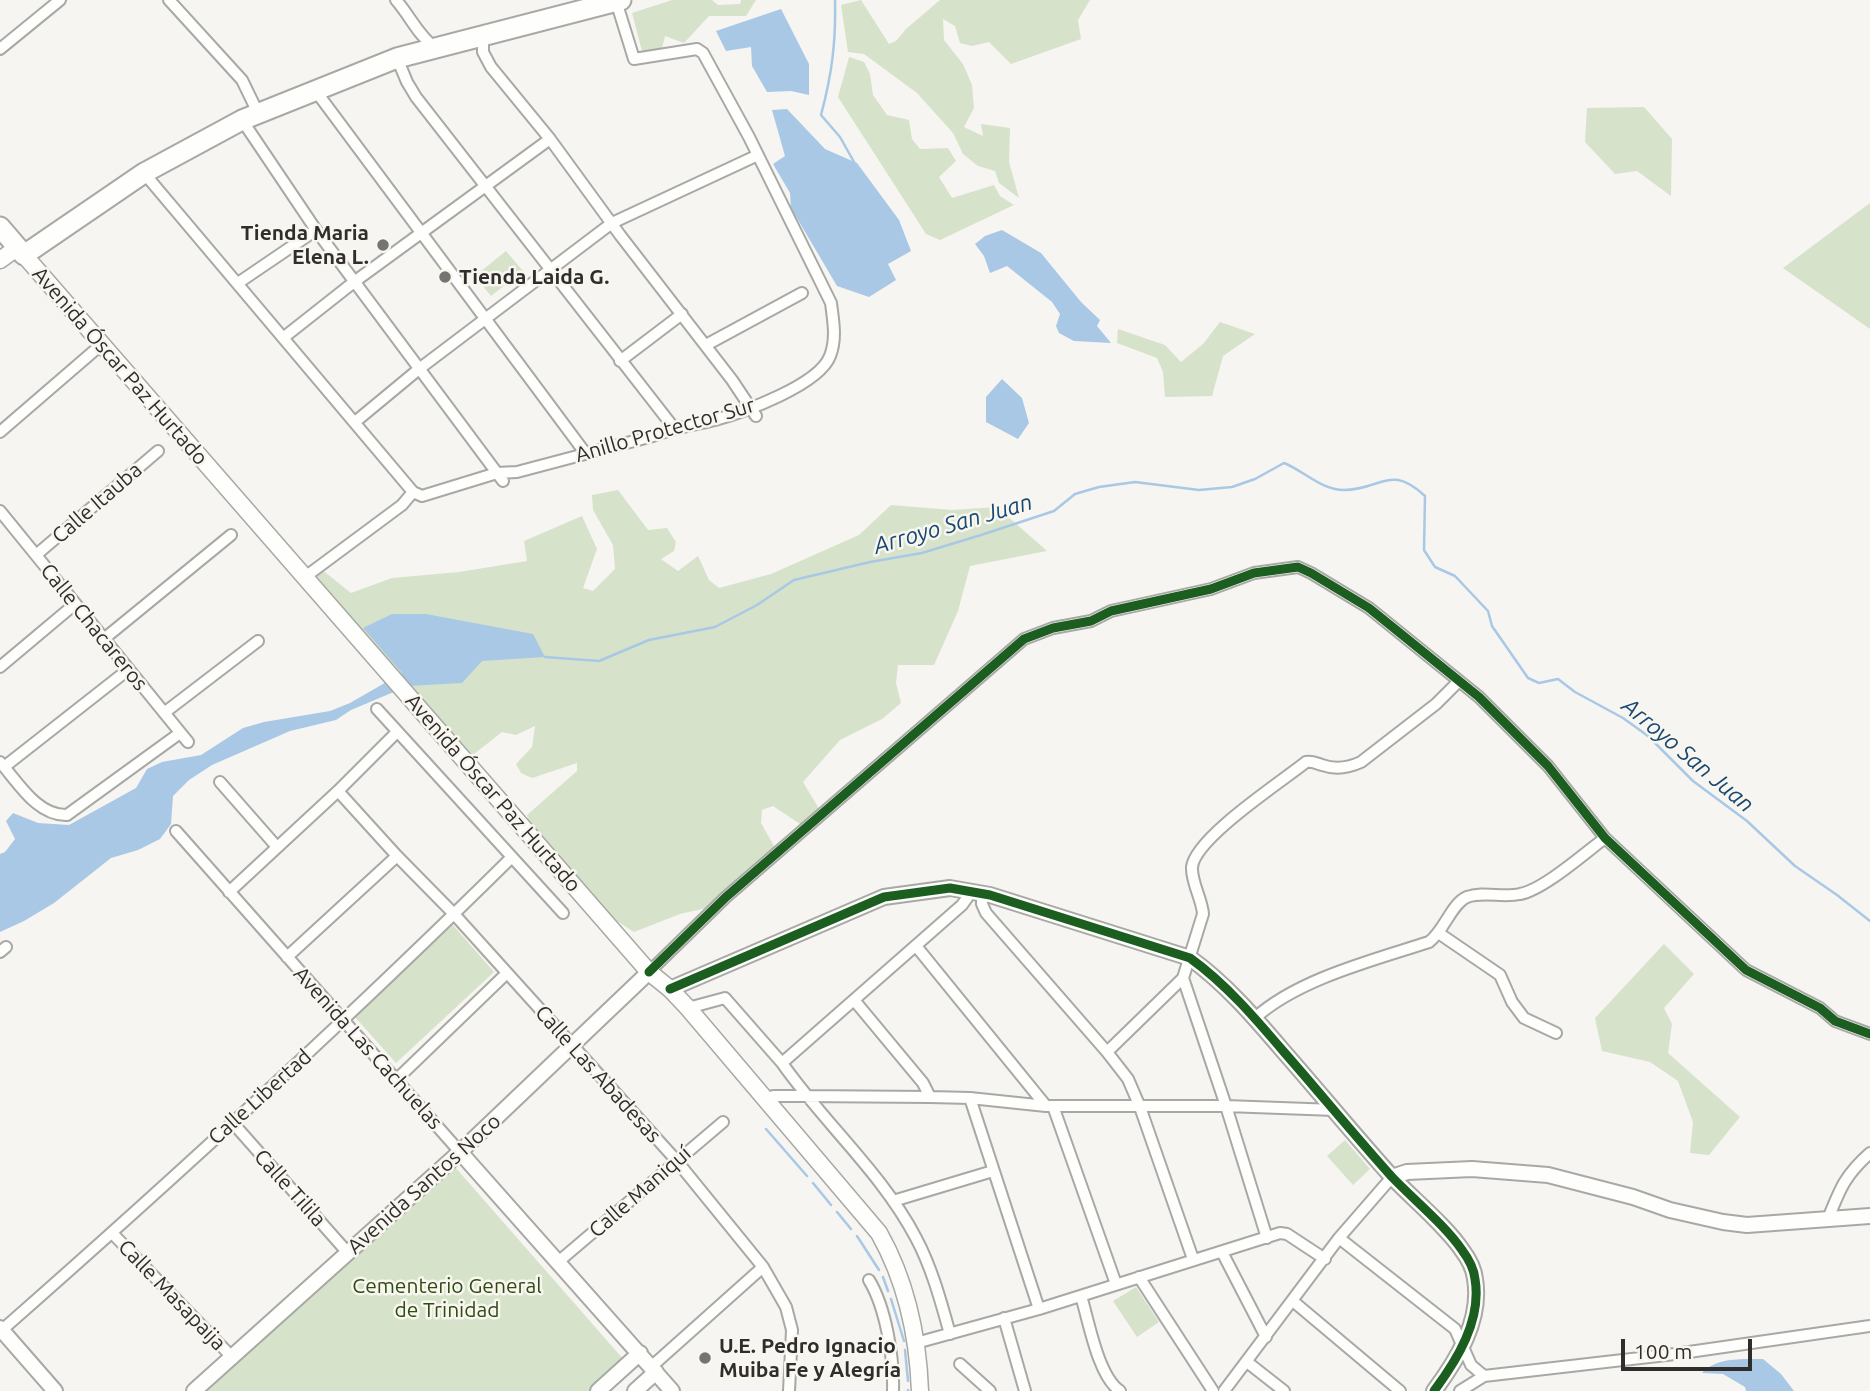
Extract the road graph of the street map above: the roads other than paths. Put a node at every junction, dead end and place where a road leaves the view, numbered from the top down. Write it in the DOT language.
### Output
graph roads {
  1 [pos="60,0"];
  2 [pos="169,0"];
  3 [pos="396,0"];
  4 [pos="619,0"];
  5 [pos="483,35"];
  6 [pos="435,48"];
  7 [pos="0,49"];
  8 [pos="397,58"];
  9 [pos="314,90"];
  10 [pos="250,118"];
  11 [pos="550,139"];
  12 [pos="758,155"];
  13 [pos="144,173"];
  14 [pos="486,187"];
  15 [pos="612,223"];
  16 [pos="0,227"];
  17 [pos="316,230"];
  18 [pos="421,234"];
  19 [pos="9,259"];
  20 [pos="551,271"];
  21 [pos="354,282"];
  22 [pos="238,283"];
  23 [pos="802,293"];
  24 [pos="682,314"];
  25 [pos="485,319"];
  26 [pos="283,338"];
  27 [pos="102,344"];
  28 [pos="706,345"];
  29 [pos="620,360"];
  30 [pos="419,369"];
  31 [pos="753,412"];
  32 [pos="355,422"];
  33 [pos="674,428"];
  34 [pos="0,432"];
  35 [pos="158,451"];
  36 [pos="586,454"];
  37 [pos="500,477"];
  38 [pos="413,492"];
  39 [pos="0,511"];
  40 [pos="231,535"];
  41 [pos="36,555"];
  42 [pos="305,577"];
  43 [pos="75,604"];
  44 [pos="105,638"];
  45 [pos="258,640"];
  46 [pos="0,667"];
  47 [pos="129,669"];
  48 [pos="1459,681"];
  49 [pos="377,709"];
  50 [pos="164,713"];
  51 [pos="397,732"];
  52 [pos="180,733"];
  53 [pos="188,743"];
  54 [pos="2,764"];
  55 [pos="220,782"];
  56 [pos="338,791"];
  57 [pos="176,831"];
  58 [pos="1605,838"];
  59 [pos="277,847"];
  60 [pos="397,856"];
  61 [pos="512,857"];
  62 [pos="229,892"];
  63 [pos="977,892"];
  64 [pos="564,913"];
  65 [pos="454,914"];
  66 [pos="1440,934"];
  67 [pos="916,946"];
  68 [pos="287,957"];
  69 [pos="1190,958"];
  70 [pos="649,972"];
  71 [pos="508,973"];
  72 [pos="1183,978"];
  73 [pos="670,989"];
  74 [pos="854,1000"];
  75 [pos="688,1008"];
  76 [pos="1255,1018"];
  77 [pos="344,1020"];
  78 [pos="1556,1033"];
  79 [pos="1870,1034"];
  80 [pos="573,1047"];
  81 [pos="1107,1052"];
  82 [pos="782,1063"];
  83 [pos="396,1080"];
  84 [pos="802,1096"];
  85 [pos="929,1097"];
  86 [pos="769,1098"];
  87 [pos="970,1098"];
  88 [pos="1050,1106"];
  89 [pos="1226,1106"];
  90 [pos="1140,1107"];
  91 [pos="1335,1110"];
  92 [pos="232,1122"];
  93 [pos="723,1122"];
  94 [pos="460,1152"];
  95 [pos="1870,1153"];
  96 [pos="676,1160"];
  97 [pos="993,1171"];
  98 [pos="1392,1177"];
  99 [pos="893,1201"];
  100 [pos="1870,1216"];
  101 [pos="1828,1219"];
  102 [pos="112,1233"];
  103 [pos="1267,1238"];
  104 [pos="1339,1238"];
  105 [pos="1222,1252"];
  106 [pos="348,1253"];
  107 [pos="1193,1259"];
  108 [pos="1325,1259"];
  109 [pos="558,1262"];
  110 [pos="764,1267"];
  111 [pos="1139,1277"];
  112 [pos="869,1280"];
  113 [pos="1116,1284"];
  114 [pos="1081,1296"];
  115 [pos="1294,1302"];
  116 [pos="1039,1309"];
  117 [pos="1004,1318"];
  118 [pos="1870,1326"];
  119 [pos="1,1329"];
  120 [pos="950,1334"];
  121 [pos="1266,1337"];
  122 [pos="916,1343"];
  123 [pos="1462,1347"];
  124 [pos="639,1353"];
  125 [pos="232,1357"];
  126 [pos="1247,1362"];
  127 [pos="960,1364"];
  128 [pos="653,1370"];
  129 [pos="1484,1376"];
  130 [pos="55,1391"];
  131 [pos="194,1391"];
  132 [pos="598,1391"];
  133 [pos="635,1391"];
  134 [pos="672,1391"];
  135 [pos="789,1391"];
  136 [pos="893,1391"];
  137 [pos="920,1391"];
  138 [pos="990,1391"];
  139 [pos="1025,1391"];
  140 [pos="1120,1391"];
  141 [pos="1213,1391"];
  142 [pos="1224,1391"];
  143 [pos="1284,1391"];
  144 [pos="1400,1391"];
  145 [pos="1433,1391"];
  146 [pos="1460,1391"];
  1 -- 7 [label="street"];
  2 -- 10 [label="street"];
  3 -- 6 [label="street"];
  4 -- 5 [label="highway"];
  4 -- 12 [label="street, Anillo Protector Sur"];
  5 -- 6 [label="highway"];
  5 -- 11 [label="street"];
  6 -- 8 [label="highway"];
  8 -- 9 [label="highway"];
  8 -- 14 [label="street"];
  9 -- 10 [label="highway"];
  9 -- 18 [label="street"];
  10 -- 13 [label="highway"];
  10 -- 17 [label="street"];
  11 -- 14 [label="street"];
  11 -- 15 [label="street"];
  12 -- 15 [label="street"];
  12 -- 31 [label="street, Anillo Protector Sur"];
  13 -- 19 [label="highway"];
  13 -- 22 [label="street"];
  14 -- 18 [label="street"];
  14 -- 20 [label="street"];
  15 -- 20 [label="street"];
  15 -- 24 [label="street"];
  16 -- 19 [label="highway, Avenida Óscar Paz Hurtado"];
  17 -- 21 [label="street"];
  17 -- 22 [label="street"];
  18 -- 21 [label="street"];
  18 -- 25 [label="street"];
  19 -- 27 [label="main road, Avenida Óscar Paz Hurtado"];
  20 -- 25 [label="street"];
  20 -- 29 [label="street"];
  21 -- 26 [label="street"];
  21 -- 30 [label="street"];
  22 -- 26 [label="street"];
  23 -- 28 [label="street"];
  24 -- 28 [label="street"];
  24 -- 29 [label="street"];
  25 -- 30 [label="street"];
  25 -- 36 [label="street"];
  26 -- 32 [label="street"];
  27 -- 34 [label="street"];
  27 -- 42 [label="main road, Avenida Óscar Paz Hurtado"];
  28 -- 31 [label="street"];
  29 -- 33 [label="street"];
  30 -- 32 [label="street"];
  30 -- 37 [label="street"];
  31 -- 33 [label="street, Anillo Protector Sur"];
  32 -- 38 [label="street"];
  33 -- 36 [label="street, Anillo Protector Sur"];
  35 -- 41 [label="street, Calle Itauba"];
  36 -- 37 [label="street, Anillo Protector Sur"];
  37 -- 38 [label="street, Anillo Protector Sur"];
  38 -- 42 [label="street"];
  39 -- 41 [label="street, Calle Chacareros"];
  40 -- 44 [label="street"];
  41 -- 43 [label="street, Calle Chacareros"];
  42 -- 70 [label="main road, Avenida Óscar Paz Hurtado"];
  43 -- 44 [label="street, Calle Chacareros"];
  43 -- 46 [label="street"];
  44 -- 47 [label="street, Calle Chacareros"];
  45 -- 50 [label="street"];
  47 -- 50 [label="street, Calle Chacareros"];
  47 -- 54 [label="street"];
  48 -- 58 [label="street"];
  48 -- 69 [label="street"];
  48 -- 70 [label="street"];
  49 -- 51 [label="street"];
  50 -- 52 [label="street, Calle Chacareros"];
  51 -- 56 [label="street"];
  51 -- 61 [label="street"];
  52 -- 53 [label="street, Calle Chacareros"];
  52 -- 54 [label="street"];
  55 -- 59 [label="street"];
  56 -- 59 [label="street"];
  56 -- 60 [label="street, Calle Las Abadesas"];
  57 -- 62 [label="street, Avenida Las Cachuelas"];
  58 -- 66 [label="street"];
  58 -- 79 [label="street"];
  59 -- 62 [label="street"];
  60 -- 65 [label="street, Calle Las Abadesas"];
  60 -- 68 [label="street"];
  61 -- 64 [label="street"];
  61 -- 65 [label="street, Calle Libertad"];
  62 -- 68 [label="street, Avenida Las Cachuelas"];
  63 -- 67 [label="street"];
  63 -- 69 [label="street"];
  63 -- 73 [label="street"];
  63 -- 81 [label="street"];
  65 -- 71 [label="street, Calle Las Abadesas"];
  65 -- 77 [label="street, Calle Libertad"];
  66 -- 76 [label="street"];
  66 -- 78 [label="street"];
  67 -- 74 [label="street"];
  67 -- 88 [label="street"];
  68 -- 77 [label="street, Avenida Las Cachuelas"];
  69 -- 72 [label="street"];
  69 -- 76 [label="street"];
  70 -- 73 [label="main road, Avenida Óscar Paz Hurtado"];
  70 -- 80 [label="street, Avenida Santos Noco"];
  71 -- 80 [label="street, Calle Las Abadesas"];
  71 -- 83 [label="street"];
  72 -- 81 [label="street"];
  72 -- 89 [label="street"];
  73 -- 75 [label="main road, Avenida Óscar Paz Hurtado"];
  74 -- 82 [label="street"];
  74 -- 85 [label="street"];
  75 -- 82 [label="street"];
  75 -- 86 [label="main road, Avenida Óscar Paz Hurtado"];
  76 -- 91 [label="street"];
  77 -- 83 [label="street, Avenida Las Cachuelas"];
  77 -- 92 [label="street, Calle Libertad"];
  80 -- 94 [label="street, Avenida Santos Noco"];
  80 -- 96 [label="street, Calle Las Abadesas"];
  81 -- 90 [label="street"];
  82 -- 84 [label="street"];
  83 -- 94 [label="street, Avenida Las Cachuelas"];
  84 -- 85 [label="street"];
  84 -- 86 [label="street"];
  84 -- 99 [label="street"];
  85 -- 87 [label="street"];
  86 -- 122 [label="main road, Avenida Óscar Paz Hurtado"];
  87 -- 88 [label="street"];
  87 -- 97 [label="street"];
  88 -- 90 [label="street"];
  88 -- 113 [label="street"];
  89 -- 90 [label="street"];
  89 -- 91 [label="street"];
  89 -- 103 [label="street"];
  90 -- 107 [label="street"];
  91 -- 98 [label="street"];
  92 -- 102 [label="street, Calle Libertad"];
  92 -- 106 [label="street, Calle Tilila"];
  93 -- 96 [label="street, Calle Maniquí"];
  94 -- 106 [label="street, Avenida Santos Noco"];
  94 -- 109 [label="street, Avenida Las Cachuelas"];
  95 -- 101 [label="street"];
  96 -- 109 [label="street, Calle Maniquí"];
  96 -- 110 [label="street, Calle Las Abadesas"];
  97 -- 99 [label="street"];
  97 -- 116 [label="street"];
  98 -- 101 [label="street"];
  98 -- 104 [label="street"];
  98 -- 123 [label="street"];
  99 -- 120 [label="street"];
  100 -- 101 [label="street"];
  102 -- 119 [label="street, Calle Libertad"];
  102 -- 125 [label="street, Calle Masapaija"];
  103 -- 105 [label="street"];
  103 -- 108 [label="street"];
  104 -- 108 [label="street"];
  104 -- 123 [label="street"];
  105 -- 107 [label="street"];
  105 -- 121 [label="street"];
  106 -- 125 [label="street, Avenida Santos Noco"];
  107 -- 111 [label="street"];
  108 -- 115 [label="street"];
  109 -- 124 [label="street, Avenida Las Cachuelas"];
  110 -- 128 [label="street"];
  110 -- 135 [label="street, Calle Las Abadesas"];
  111 -- 113 [label="street"];
  111 -- 141 [label="street"];
  112 -- 136 [label="street"];
  113 -- 114 [label="street"];
  114 -- 116 [label="street"];
  114 -- 140 [label="street"];
  115 -- 121 [label="street"];
  115 -- 144 [label="street"];
  116 -- 117 [label="street"];
  117 -- 120 [label="street"];
  117 -- 139 [label="street"];
  118 -- 129 [label="street"];
  119 -- 130 [label="street"];
  120 -- 122 [label="street"];
  121 -- 126 [label="street"];
  122 -- 137 [label="main road, Avenida Óscar Paz Hurtado"];
  123 -- 129 [label="street"];
  123 -- 145 [label="street"];
  124 -- 128 [label="street, Avenida Las Cachuelas"];
  124 -- 132 [label="street"];
  125 -- 131 [label="street, Avenida Santos Noco"];
  126 -- 142 [label="street"];
  126 -- 143 [label="street"];
  127 -- 138 [label="street"];
  128 -- 133 [label="street"];
  128 -- 134 [label="street, Avenida Las Cachuelas"];
  129 -- 146 [label="street"];
}
